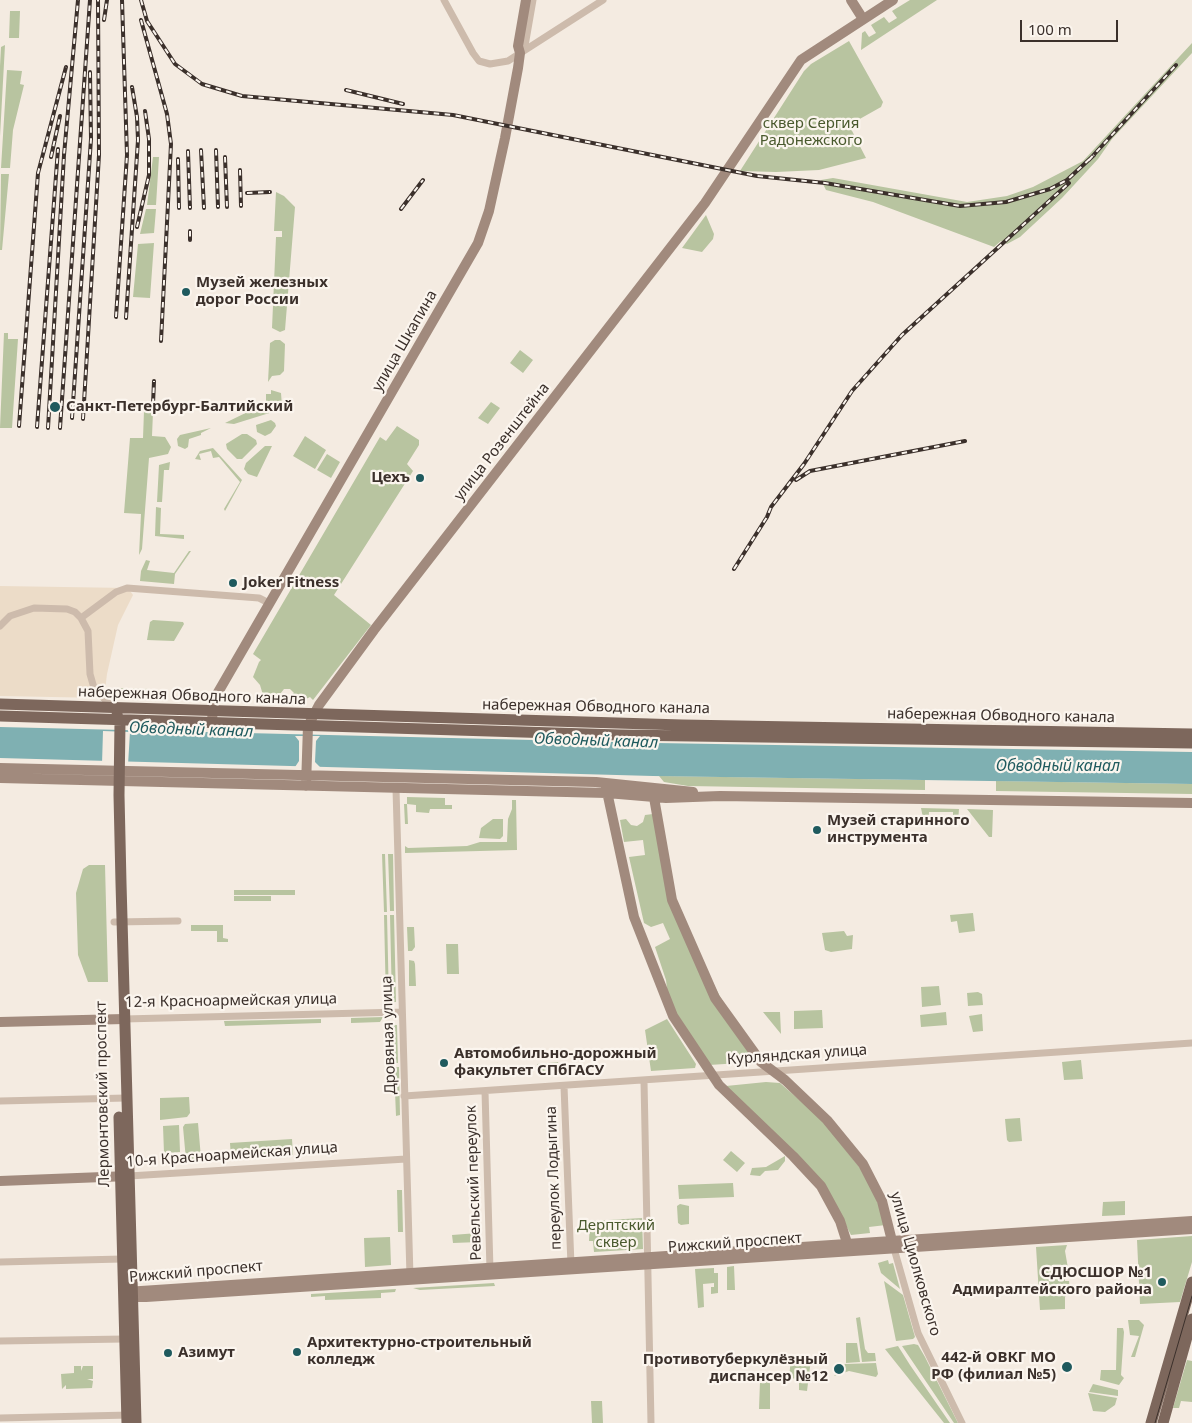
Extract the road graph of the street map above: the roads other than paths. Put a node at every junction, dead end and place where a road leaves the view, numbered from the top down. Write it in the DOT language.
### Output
graph roads {
  1 [pos="444,0"];
  2 [pos="526,0"];
  3 [pos="533,0"];
  4 [pos="603,0"];
  5 [pos="851,0"];
  6 [pos="893,0"];
  7 [pos="863,19"];
  8 [pos="520,53"];
  9 [pos="269,603"];
  10 [pos="81,618"];
  11 [pos="0,626"];
  12 [pos="0,704"];
  13 [pos="114,709"];
  14 [pos="314,715"];
  15 [pos="0,716"];
  16 [pos="212,718"];
  17 [pos="116,726"];
  18 [pos="307,731"];
  19 [pos="1192,734"];
  20 [pos="1192,744"];
  21 [pos="0,768"];
  22 [pos="115,772"];
  23 [pos="306,777"];
  24 [pos="0,778"];
  25 [pos="606,788"];
  26 [pos="396,789"];
  27 [pos="653,793"];
  28 [pos="1192,803"];
  29 [pos="178,921"];
  30 [pos="118,922"];
  31 [pos="402,1012"];
  32 [pos="120,1019"];
  33 [pos="0,1022"];
  34 [pos="1192,1043"];
  35 [pos="772,1071"];
  36 [pos="712,1076"];
  37 [pos="644,1081"];
  38 [pos="564,1086"];
  39 [pos="485,1091"];
  40 [pos="404,1096"];
  41 [pos="122,1098"];
  42 [pos="0,1100"];
  43 [pos="406,1159"];
  44 [pos="124,1177"];
  45 [pos="0,1181"];
  46 [pos="1192,1221"];
  47 [pos="1192,1229"];
  48 [pos="892,1244"];
  49 [pos="849,1247"];
  50 [pos="122,1259"];
  51 [pos="648,1260"];
  52 [pos="0,1262"];
  53 [pos="571,1265"];
  54 [pos="490,1270"];
  55 [pos="410,1276"];
  56 [pos="1192,1282"];
  57 [pos="128,1294"];
  58 [pos="1192,1319"];
  59 [pos="124,1339"];
  60 [pos="0,1341"];
  61 [pos="0,1418"];
  62 [pos="131,1419"];
  63 [pos="651,1423"];
  64 [pos="962,1423"];
  65 [pos="1151,1423"];
  66 [pos="1163,1423"];
  1 -- 8 [label="street"];
  2 -- 8 [label="main road, улица Шкапина"];
  3 -- 8 [label="street"];
  4 -- 8 [label="street"];
  5 -- 7 [label="main road"];
  6 -- 7 [label="main road, улица Розенштейна"];
  7 -- 14 [label="main road, улица Розенштейна"];
  8 -- 9 [label="main road, улица Шкапина"];
  9 -- 10 [label="street"];
  9 -- 16 [label="main road, улица Шкапина"];
  10 -- 11 [label="street"];
  10 -- 13 [label="street"];
  12 -- 13 [label="main road, набережная Обводного канала"];
  13 -- 16 [label="main road, набережная Обводного канала"];
  13 -- 17 [label="main road"];
  14 -- 16 [label="main road, набережная Обводного канала"];
  14 -- 18 [label="main road, улица Розенштейна"];
  14 -- 19 [label="main road, набережная Обводного канала"];
  15 -- 17 [label="main road, набережная Обводного канала"];
  16 -- 17 [label="main road, набережная Обводного канала"];
  16 -- 18 [label="main road, набережная Обводного канала"];
  17 -- 22 [label="main road, Лермонтовский проспект"];
  18 -- 20 [label="main road, набережная Обводного канала"];
  18 -- 23 [label="main road"];
  21 -- 22 [label="main road"];
  22 -- 23 [label="main road"];
  22 -- 24 [label="main road"];
  22 -- 30 [label="main road, Лермонтовский проспект"];
  23 -- 25 [label="main road"];
  23 -- 26 [label="main road"];
  25 -- 26 [label="main road"];
  25 -- 27 [label="main road"];
  25 -- 36 [label="main road"];
  26 -- 31 [label="street, Дровяная улица"];
  27 -- 28 [label="main road"];
  27 -- 35 [label="main road, улица Циолковского"];
  29 -- 30 [label="street"];
  30 -- 32 [label="main road, Лермонтовский проспект"];
  31 -- 32 [label="street, 12-я Красноармейская улица"];
  31 -- 40 [label="street, Дровяная улица"];
  32 -- 33 [label="main road, 12-я Красноармейская улица"];
  32 -- 41 [label="main road, Лермонтовский проспект"];
  34 -- 35 [label="street, Курляндская улица"];
  35 -- 36 [label="street, Курляндская улица"];
  35 -- 48 [label="main road, улица Циолковского"];
  36 -- 37 [label="street, Курляндская улица"];
  36 -- 49 [label="main road"];
  37 -- 38 [label="street, Курляндская улица"];
  37 -- 51 [label="street"];
  38 -- 39 [label="street, Курляндская улица"];
  38 -- 53 [label="street, переулок Лодыгина"];
  39 -- 40 [label="street, Курляндская улица"];
  39 -- 54 [label="street, Ревельский переулок"];
  40 -- 43 [label="street, Дровяная улица"];
  41 -- 42 [label="street"];
  41 -- 44 [label="main road, Лермонтовский проспект"];
  43 -- 44 [label="street, 10-я Красноармейская улица"];
  43 -- 55 [label="street, Дровяная улица"];
  44 -- 45 [label="main road, 10-я Красноармейская улица"];
  44 -- 50 [label="main road, Лермонтовский проспект"];
  44 -- 57 [label="main road, Лермонтовский проспект"];
  46 -- 48 [label="main road, Рижский проспект"];
  47 -- 48 [label="main road, Рижский проспект"];
  48 -- 49 [label="main road, Рижский проспект"];
  48 -- 64 [label="street, улица Циолковского"];
  49 -- 51 [label="main road, Рижский проспект"];
  50 -- 52 [label="street"];
  50 -- 57 [label="main road, Лермонтовский проспект"];
  51 -- 53 [label="main road, Рижский проспект"];
  51 -- 63 [label="street"];
  53 -- 54 [label="main road, Рижский проспект"];
  54 -- 55 [label="main road, Рижский проспект"];
  55 -- 57 [label="main road, Рижский проспект"];
  56 -- 65 [label="main road"];
  57 -- 59 [label="main road, Лермонтовский проспект"];
  57 -- 62 [label="main road, Лермонтовский проспект"];
  58 -- 66 [label="main road"];
  59 -- 60 [label="street"];
  59 -- 62 [label="main road, Лермонтовский проспект"];
  61 -- 62 [label="street"];
}
